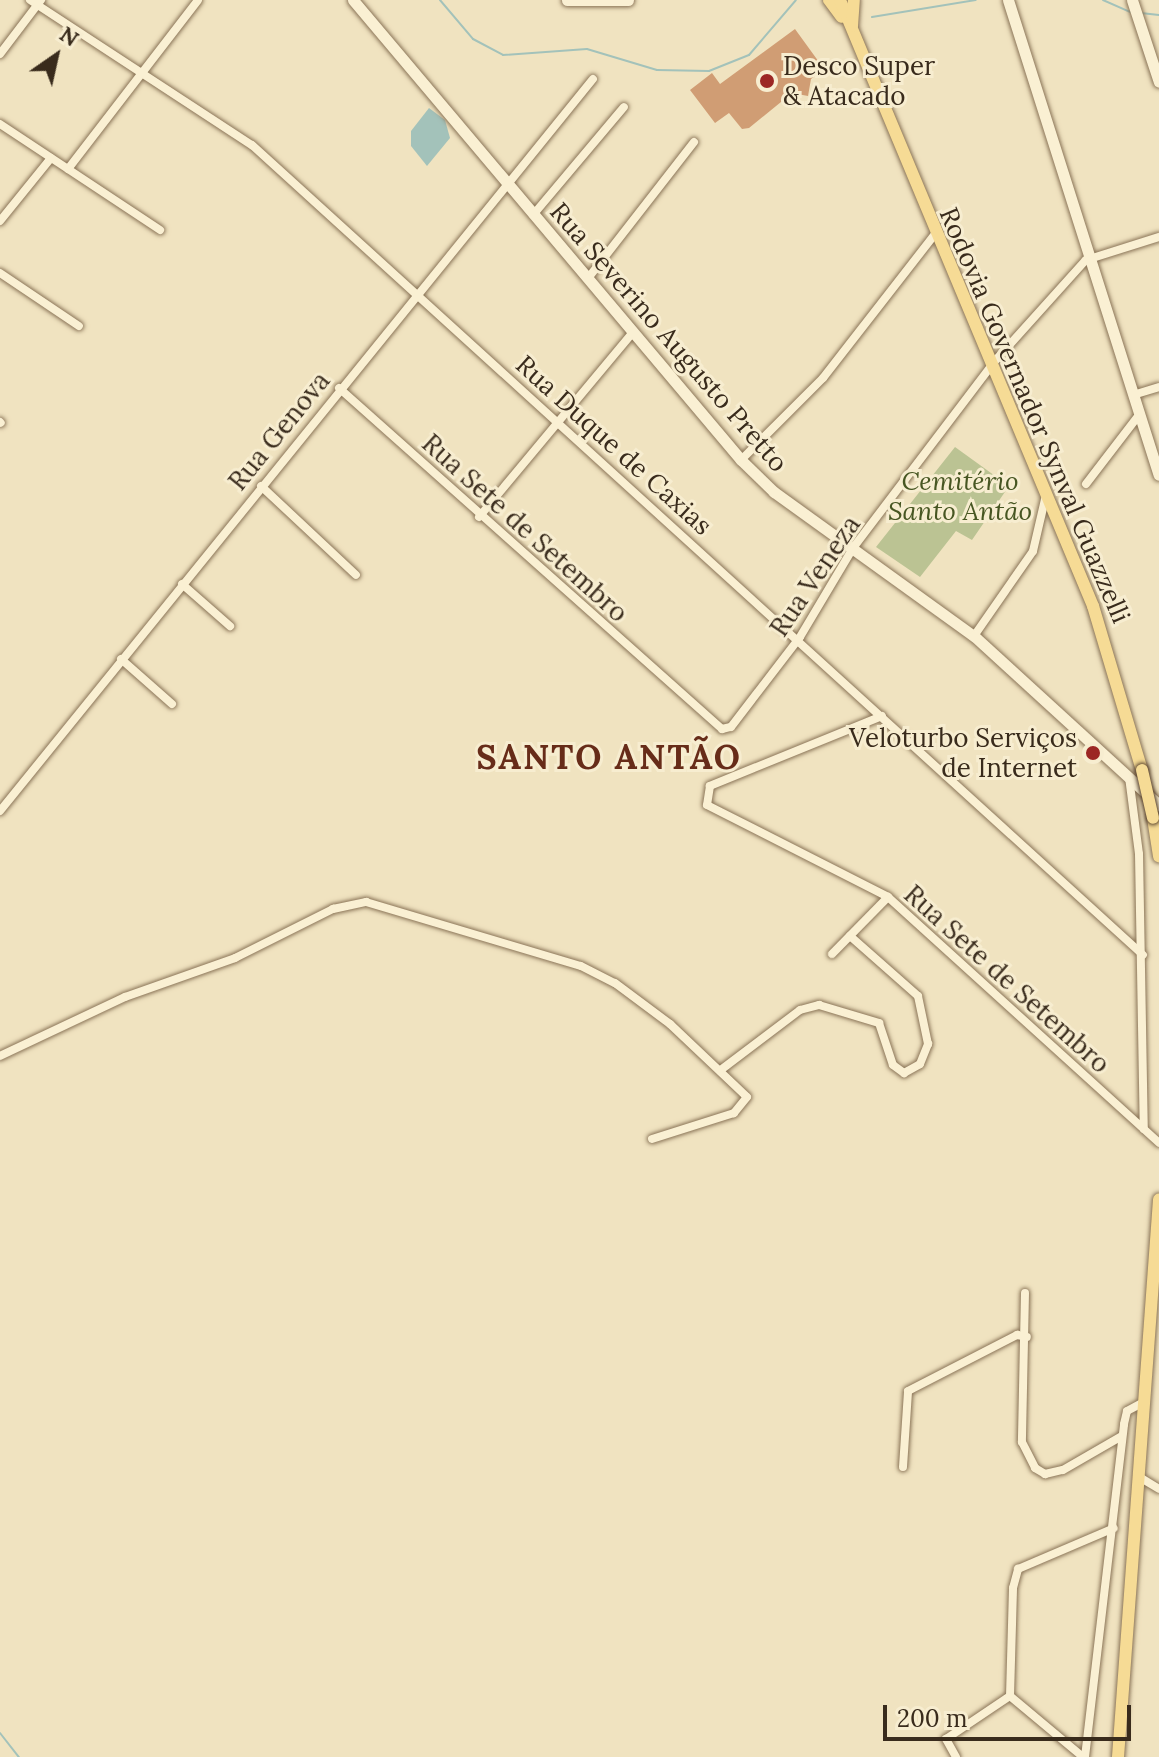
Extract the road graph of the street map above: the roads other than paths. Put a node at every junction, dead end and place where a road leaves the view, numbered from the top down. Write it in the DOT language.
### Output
graph roads {
  1 [pos="198,0"];
  2 [pos="567,0"];
  3 [pos="829,0"];
  4 [pos="840,0"];
  5 [pos="854,0"];
  6 [pos="1008,0"];
  7 [pos="1132,0"];
  8 [pos="355,1"];
  9 [pos="621,1"];
  10 [pos="36,2"];
  11 [pos="851,29"];
  12 [pos="0,54"];
  13 [pos="143,72"];
  14 [pos="593,79"];
  15 [pos="1159,82"];
  16 [pos="624,107"];
  17 [pos="0,124"];
  18 [pos="694,142"];
  19 [pos="51,158"];
  20 [pos="68,169"];
  21 [pos="505,182"];
  22 [pos="533,215"];
  23 [pos="0,221"];
  24 [pos="160,230"];
  25 [pos="936,233"];
  26 [pos="1159,237"];
  27 [pos="1086,260"];
  28 [pos="0,273"];
  29 [pos="589,277"];
  30 [pos="416,293"];
  31 [pos="79,326"];
  32 [pos="634,331"];
  33 [pos="994,362"];
  34 [pos="1159,387"];
  35 [pos="339,388"];
  36 [pos="1133,395"];
  37 [pos="1139,415"];
  38 [pos="557,421"];
  39 [pos="741,460"];
  40 [pos="1159,475"];
  41 [pos="1086,484"];
  42 [pos="261,486"];
  43 [pos="1046,495"];
  44 [pos="479,517"];
  45 [pos="853,548"];
  46 [pos="356,575"];
  47 [pos="182,584"];
  48 [pos="230,626"];
  49 [pos="974,636"];
  50 [pos="800,637"];
  51 [pos="121,659"];
  52 [pos="172,704"];
  53 [pos="882,716"];
  54 [pos="722,729"];
  55 [pos="1129,777"];
  56 [pos="1159,805"];
  57 [pos="0,811"];
  58 [pos="1159,857"];
  59 [pos="888,897"];
  60 [pos="850,936"];
  61 [pos="832,954"];
  62 [pos="1143,955"];
  63 [pos="0,1056"];
  64 [pos="722,1069"];
  65 [pos="1144,1129"];
  66 [pos="652,1139"];
  67 [pos="1159,1143"];
  68 [pos="1159,1200"];
  69 [pos="1025,1293"];
  70 [pos="1027,1337"];
  71 [pos="1146,1401"];
  72 [pos="1123,1436"];
  73 [pos="903,1467"];
  74 [pos="1141,1478"];
  75 [pos="1159,1489"];
  76 [pos="1114,1528"];
  77 [pos="1007,1569"];
  78 [pos="1018,1569"];
  79 [pos="1010,1696"];
  80 [pos="956,1757"];
  81 [pos="1084,1757"];
  82 [pos="1118,1757"];
  1 -- 13 [label="street"];
  2 -- 9 [label="street"];
  3 -- 11 [label="main road"];
  4 -- 11 [label="main road, Rodovia Governador Synval Guazzelli"];
  5 -- 11 [label="main road"];
  6 -- 27 [label="street"];
  7 -- 15 [label="street"];
  8 -- 21 [label="street, Rua Severino Augusto Pretto"];
  10 -- 12 [label="street"];
  10 -- 13 [label="street, Rua Duque de Caxias"];
  11 -- 25 [label="main road, Rodovia Governador Synval Guazzelli"];
  13 -- 20 [label="street"];
  13 -- 30 [label="street, Rua Duque de Caxias"];
  14 -- 21 [label="street, Rua Genova"];
  16 -- 22 [label="street"];
  17 -- 19 [label="street"];
  18 -- 29 [label="street"];
  19 -- 20 [label="street"];
  19 -- 23 [label="street"];
  20 -- 24 [label="street"];
  21 -- 22 [label="street, Rua Severino Augusto Pretto"];
  21 -- 30 [label="street, Rua Genova"];
  22 -- 29 [label="street, Rua Severino Augusto Pretto"];
  25 -- 33 [label="main road, Rodovia Governador Synval Guazzelli"];
  25 -- 39 [label="street"];
  26 -- 27 [label="street"];
  27 -- 33 [label="street, Rua Veneza"];
  27 -- 36 [label="street"];
  28 -- 31 [label="street"];
  29 -- 32 [label="street, Rua Severino Augusto Pretto"];
  30 -- 35 [label="street, Rua Genova"];
  30 -- 38 [label="street, Rua Duque de Caxias"];
  32 -- 38 [label="street"];
  32 -- 39 [label="street, Rua Severino Augusto Pretto"];
  33 -- 43 [label="main road, Rodovia Governador Synval Guazzelli"];
  33 -- 45 [label="street, Rua Veneza"];
  34 -- 36 [label="street"];
  35 -- 42 [label="street, Rua Genova"];
  35 -- 44 [label="street, Rua Sete de Setembro"];
  36 -- 37 [label="street"];
  37 -- 40 [label="street"];
  37 -- 41 [label="street"];
  38 -- 44 [label="street"];
  38 -- 50 [label="street, Rua Duque de Caxias"];
  39 -- 45 [label="street, Rua Severino Augusto Pretto"];
  42 -- 46 [label="street"];
  42 -- 47 [label="street, Rua Genova"];
  43 -- 49 [label="street"];
  43 -- 58 [label="main road, Rodovia Governador Synval Guazzelli, bridge"];
  44 -- 54 [label="street, Rua Sete de Setembro"];
  45 -- 49 [label="street, Rua Severino Augusto Pretto"];
  45 -- 50 [label="street, Rua Veneza"];
  47 -- 48 [label="street"];
  47 -- 51 [label="street, Rua Genova"];
  49 -- 55 [label="street, Rua Severino Augusto Pretto"];
  50 -- 53 [label="street, Rua Duque de Caxias"];
  50 -- 54 [label="street, Rua Veneza"];
  51 -- 52 [label="street"];
  51 -- 57 [label="street, Rua Genova"];
  53 -- 59 [label="street, Rua Sete de Setembro"];
  53 -- 62 [label="street, Rua Duque de Caxias"];
  55 -- 56 [label="street, Rua Severino Augusto Pretto"];
  55 -- 62 [label="street"];
  59 -- 60 [label="street"];
  59 -- 65 [label="street, Rua Sete de Setembro"];
  60 -- 61 [label="street"];
  60 -- 64 [label="street"];
  62 -- 65 [label="street"];
  63 -- 64 [label="street"];
  64 -- 66 [label="street"];
  65 -- 67 [label="street, Rua Sete de Setembro"];
  68 -- 71 [label="main road"];
  69 -- 70 [label="street"];
  70 -- 72 [label="street"];
  70 -- 73 [label="street"];
  71 -- 72 [label="street"];
  71 -- 74 [label="main road"];
  72 -- 76 [label="street"];
  74 -- 75 [label="street"];
  74 -- 82 [label="main road"];
  76 -- 78 [label="street"];
  76 -- 81 [label="street"];
  77 -- 78 [label="street"];
  78 -- 79 [label="street"];
  79 -- 80 [label="street"];
  79 -- 81 [label="street"];
}
